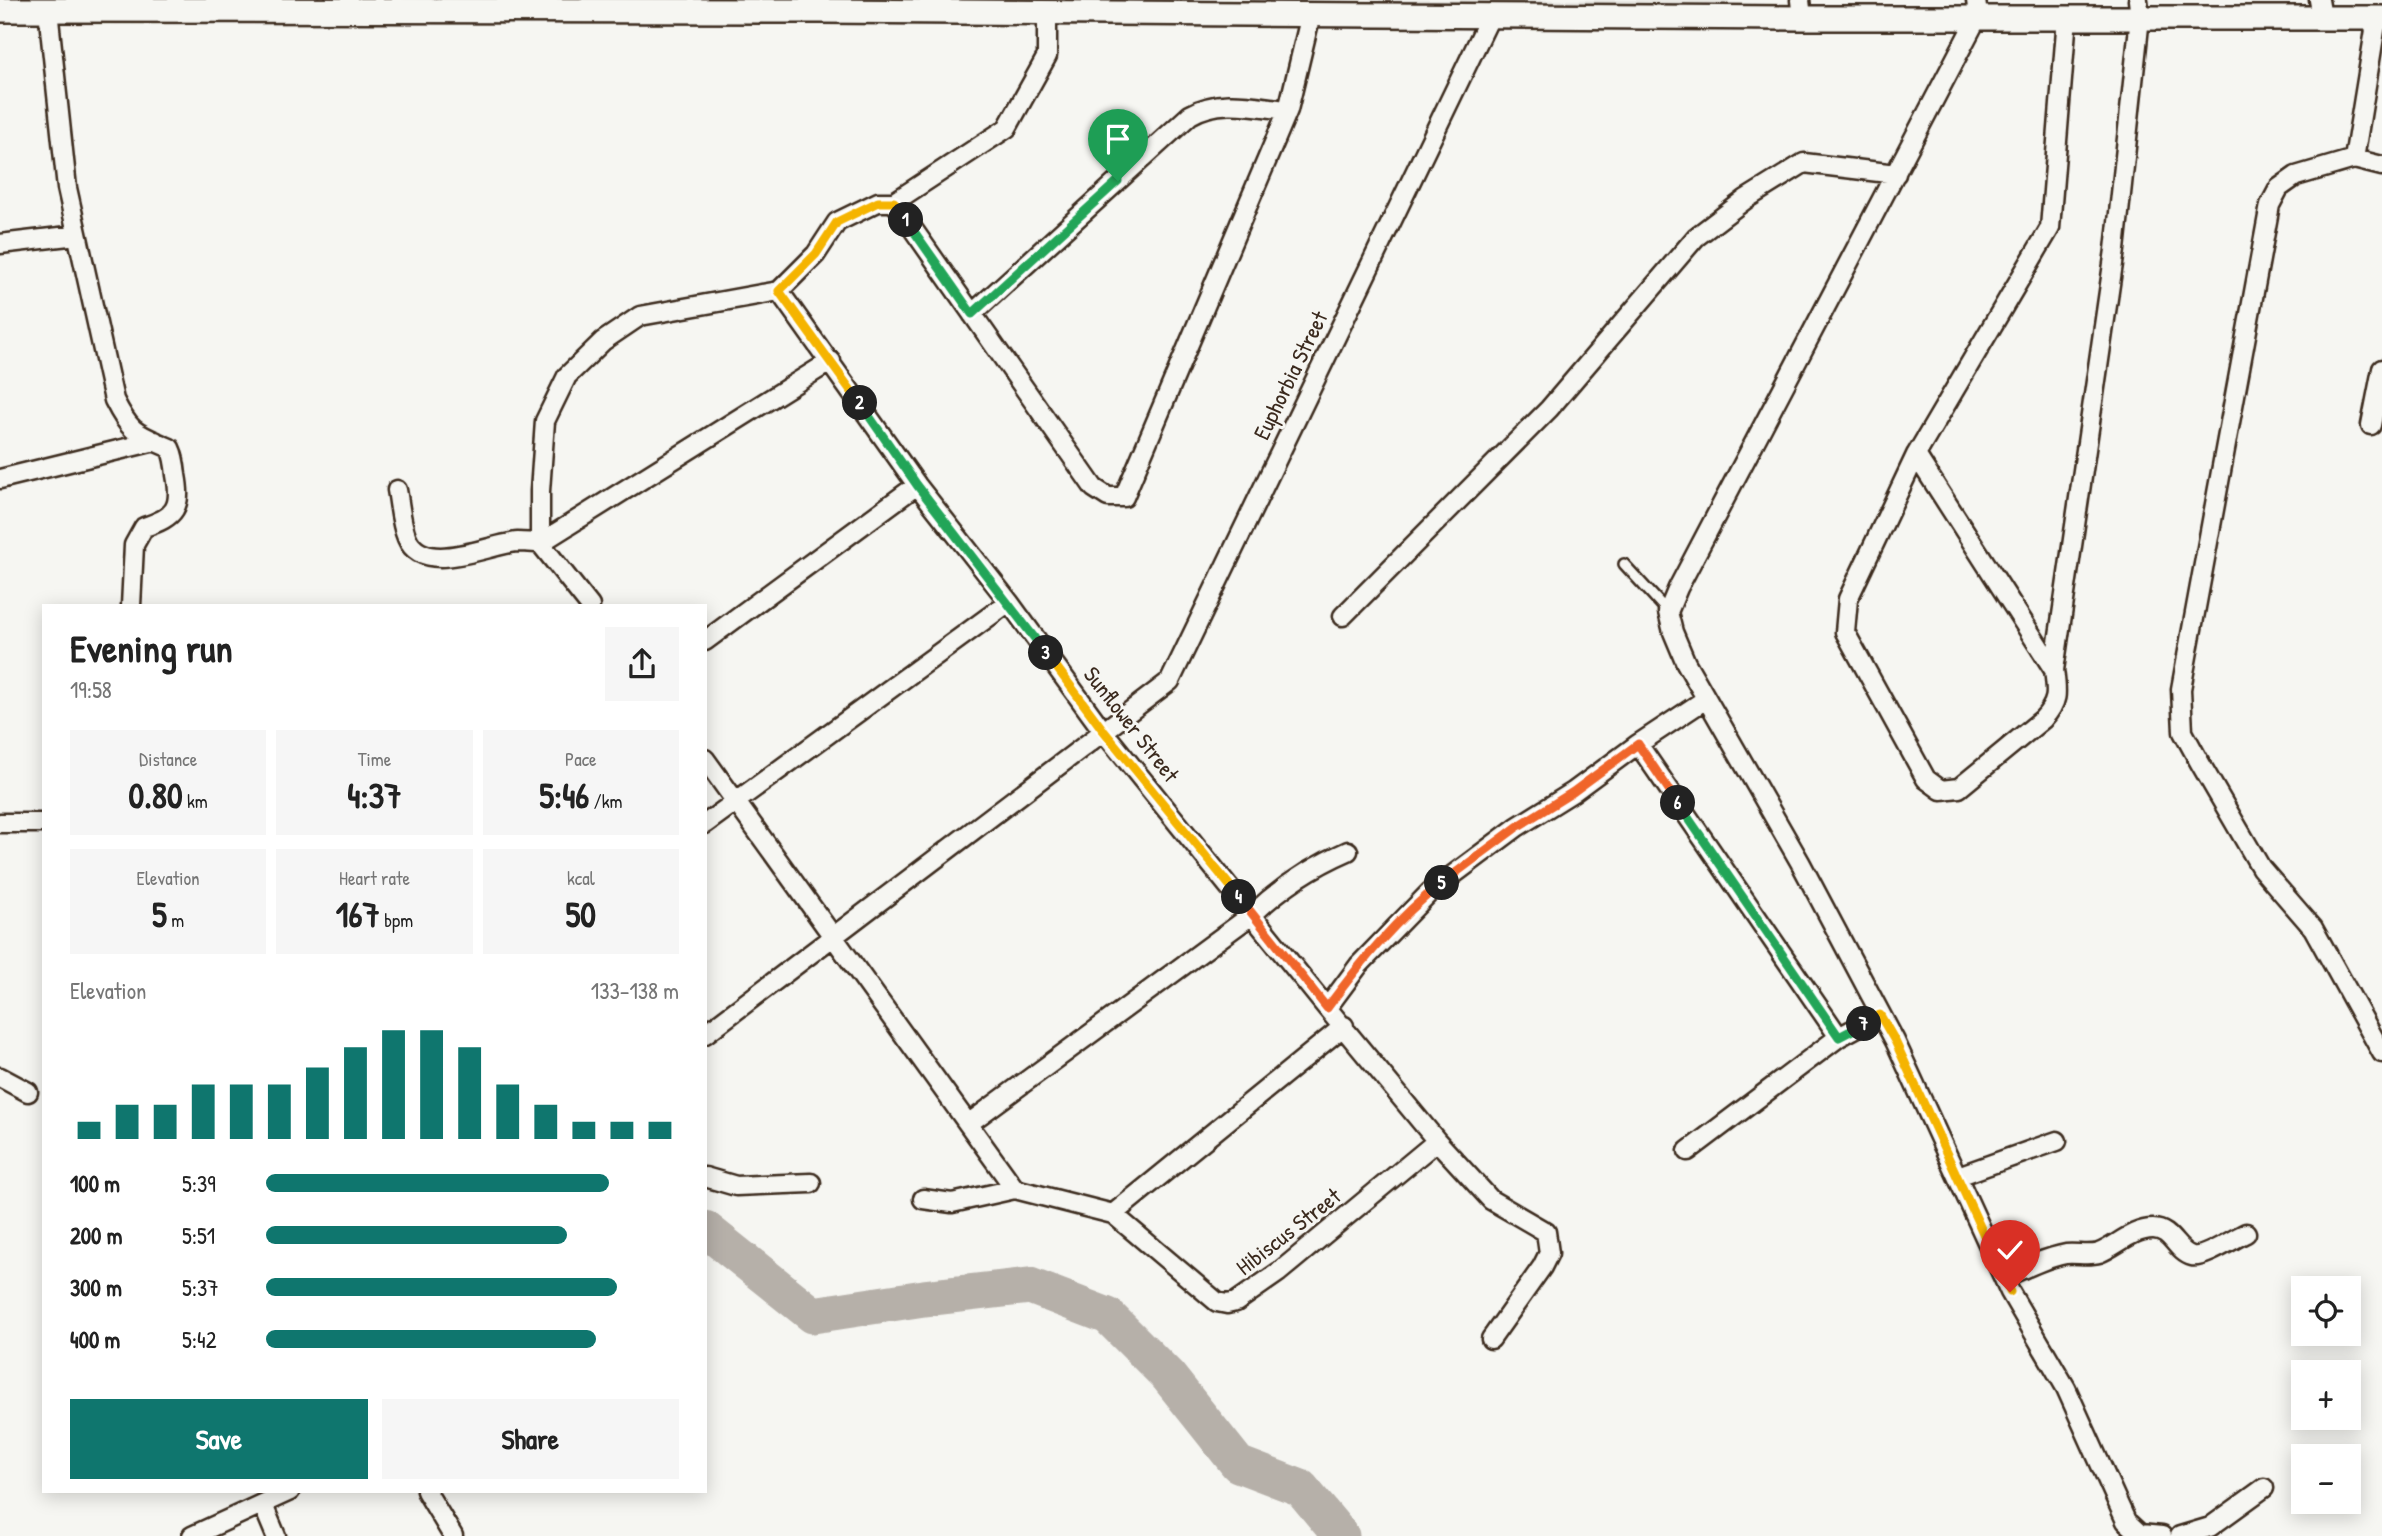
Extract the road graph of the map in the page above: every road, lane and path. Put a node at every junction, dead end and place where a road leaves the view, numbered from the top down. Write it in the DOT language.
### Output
graph roads {
  1 [pos="435,6"];
  2 [pos="819,6"];
  3 [pos="1089,7"];
  4 [pos="1236,7"];
  5 [pos="1977,8"];
  6 [pos="2139,8"];
  7 [pos="1801,9"];
  8 [pos="2321,9"];
  9 [pos="0,10"];
  10 [pos="48,10"];
  11 [pos="1047,13"];
  12 [pos="1311,14"];
  13 [pos="1491,15"];
  14 [pos="2067,17"];
  15 [pos="2379,18"];
  16 [pos="1288,110"];
  17 [pos="2354,159"];
  18 [pos="2382,166"];
  19 [pos="1896,174"];
  20 [pos="894,202"];
  21 [pos="77,235"];
  22 [pos="0,244"];
  23 [pos="779,291"];
  24 [pos="972,314"];
  25 [pos="831,361"];
  26 [pos="2382,369"];
  27 [pos="2371,425"];
  28 [pos="155,441"];
  29 [pos="1916,455"];
  30 [pos="0,479"];
  31 [pos="917,485"];
  32 [pos="397,490"];
  33 [pos="540,543"];
  34 [pos="1624,564"];
  35 [pos="1009,602"];
  36 [pos="131,604"];
  37 [pos="588,604"];
  38 [pos="1668,612"];
  39 [pos="1343,616"];
  40 [pos="707,640"];
  41 [pos="2054,670"];
  42 [pos="1706,699"];
  43 [pos="1103,730"];
  44 [pos="1638,744"];
  45 [pos="707,762"];
  46 [pos="735,801"];
  47 [pos="707,822"];
  48 [pos="0,823"];
  49 [pos="42,823"];
  50 [pos="1348,850"];
  51 [pos="1252,914"];
  52 [pos="833,937"];
  53 [pos="1327,1008"];
  54 [pos="1880,1015"];
  55 [pos="1344,1026"];
  56 [pos="707,1032"];
  57 [pos="1839,1037"];
  58 [pos="2382,1053"];
  59 [pos="0,1077"];
  60 [pos="28,1092"];
  61 [pos="968,1124"];
  62 [pos="1437,1141"];
  63 [pos="2057,1141"];
  64 [pos="1688,1152"];
  65 [pos="1958,1176"];
  66 [pos="707,1178"];
  67 [pos="811,1183"];
  68 [pos="1014,1189"];
  69 [pos="923,1199"];
  70 [pos="1113,1214"];
  71 [pos="2246,1233"];
  72 [pos="2006,1277"];
  73 [pos="1491,1339"];
  74 [pos="2264,1488"];
  75 [pos="286,1493"];
  76 [pos="427,1493"];
  77 [pos="263,1504"];
  78 [pos="192,1536"];
  79 [pos="276,1536"];
  80 [pos="453,1536"];
  81 [pos="2162,1536"];
  82 [pos="2180,1536"];
  1 -- 2 [label="street"];
  1 -- 10 [label="street"];
  2 -- 11 [label="street"];
  3 -- 4 [label="street"];
  3 -- 11 [label="street"];
  4 -- 12 [label="street"];
  5 -- 7 [label="street"];
  5 -- 14 [label="street"];
  5 -- 19 [label="street"];
  6 -- 8 [label="street"];
  6 -- 14 [label="street"];
  6 -- 41 [label="street"];
  7 -- 13 [label="street"];
  8 -- 15 [label="street"];
  9 -- 10 [label="street"];
  10 -- 21 [label="street"];
  11 -- 20 [label="street"];
  12 -- 13 [label="street"];
  12 -- 16 [label="street"];
  13 -- 43 [label="street, Euphorbia Street"];
  14 -- 29 [label="street"];
  15 -- 17 [label="street"];
  16 -- 24 [label="street"];
  16 -- 24 [label="street"];
  17 -- 18 [label="street"];
  17 -- 58 [label="street"];
  19 -- 38 [label="street"];
  19 -- 39 [label="street"];
  20 -- 23 [label="street"];
  20 -- 24 [label="street"];
  21 -- 22 [label="street"];
  21 -- 28 [label="street"];
  23 -- 25 [label="street, Sunflower Street"];
  23 -- 33 [label="street"];
  25 -- 31 [label="street, Sunflower Street"];
  25 -- 33 [label="street"];
  26 -- 27 [label="street"];
  28 -- 30 [label="street"];
  28 -- 36 [label="street"];
  29 -- 41 [label="street"];
  29 -- 41 [label="street"];
  31 -- 35 [label="street, Sunflower Street"];
  31 -- 40 [label="street"];
  32 -- 33 [label="street"];
  33 -- 37 [label="street"];
  34 -- 38 [label="lane"];
  35 -- 43 [label="street, Sunflower Street"];
  35 -- 46 [label="street"];
  38 -- 42 [label="street"];
  42 -- 44 [label="street"];
  42 -- 54 [label="street"];
  43 -- 51 [label="street, Sunflower Street"];
  43 -- 52 [label="street, Euphorbia Street"];
  44 -- 53 [label="street"];
  44 -- 57 [label="street"];
  45 -- 46 [label="street"];
  46 -- 47 [label="street"];
  46 -- 52 [label="street"];
  48 -- 49 [label="street"];
  50 -- 51 [label="street"];
  51 -- 53 [label="street, Sunflower Street"];
  51 -- 61 [label="street"];
  52 -- 56 [label="street, Euphorbia Street"];
  52 -- 61 [label="street"];
  53 -- 55 [label="street, Sunflower Street"];
  54 -- 57 [label="street"];
  54 -- 65 [label="street"];
  55 -- 62 [label="street, Sunflower Street"];
  55 -- 70 [label="street"];
  57 -- 64 [label="street"];
  59 -- 60 [label="street"];
  61 -- 68 [label="street"];
  62 -- 70 [label="street, Hibiscus Street"];
  62 -- 73 [label="street, Sunflower Street"];
  63 -- 65 [label="street"];
  65 -- 72 [label="street"];
  66 -- 67 [label="street"];
  68 -- 69 [label="street"];
  68 -- 70 [label="street, Hibiscus Street"];
  71 -- 72 [label="street"];
  72 -- 81 [label="street"];
  74 -- 82 [label="street"];
  75 -- 77 [label="street"];
  76 -- 80 [label="street"];
  77 -- 78 [label="street"];
  77 -- 79 [label="street"];
}
